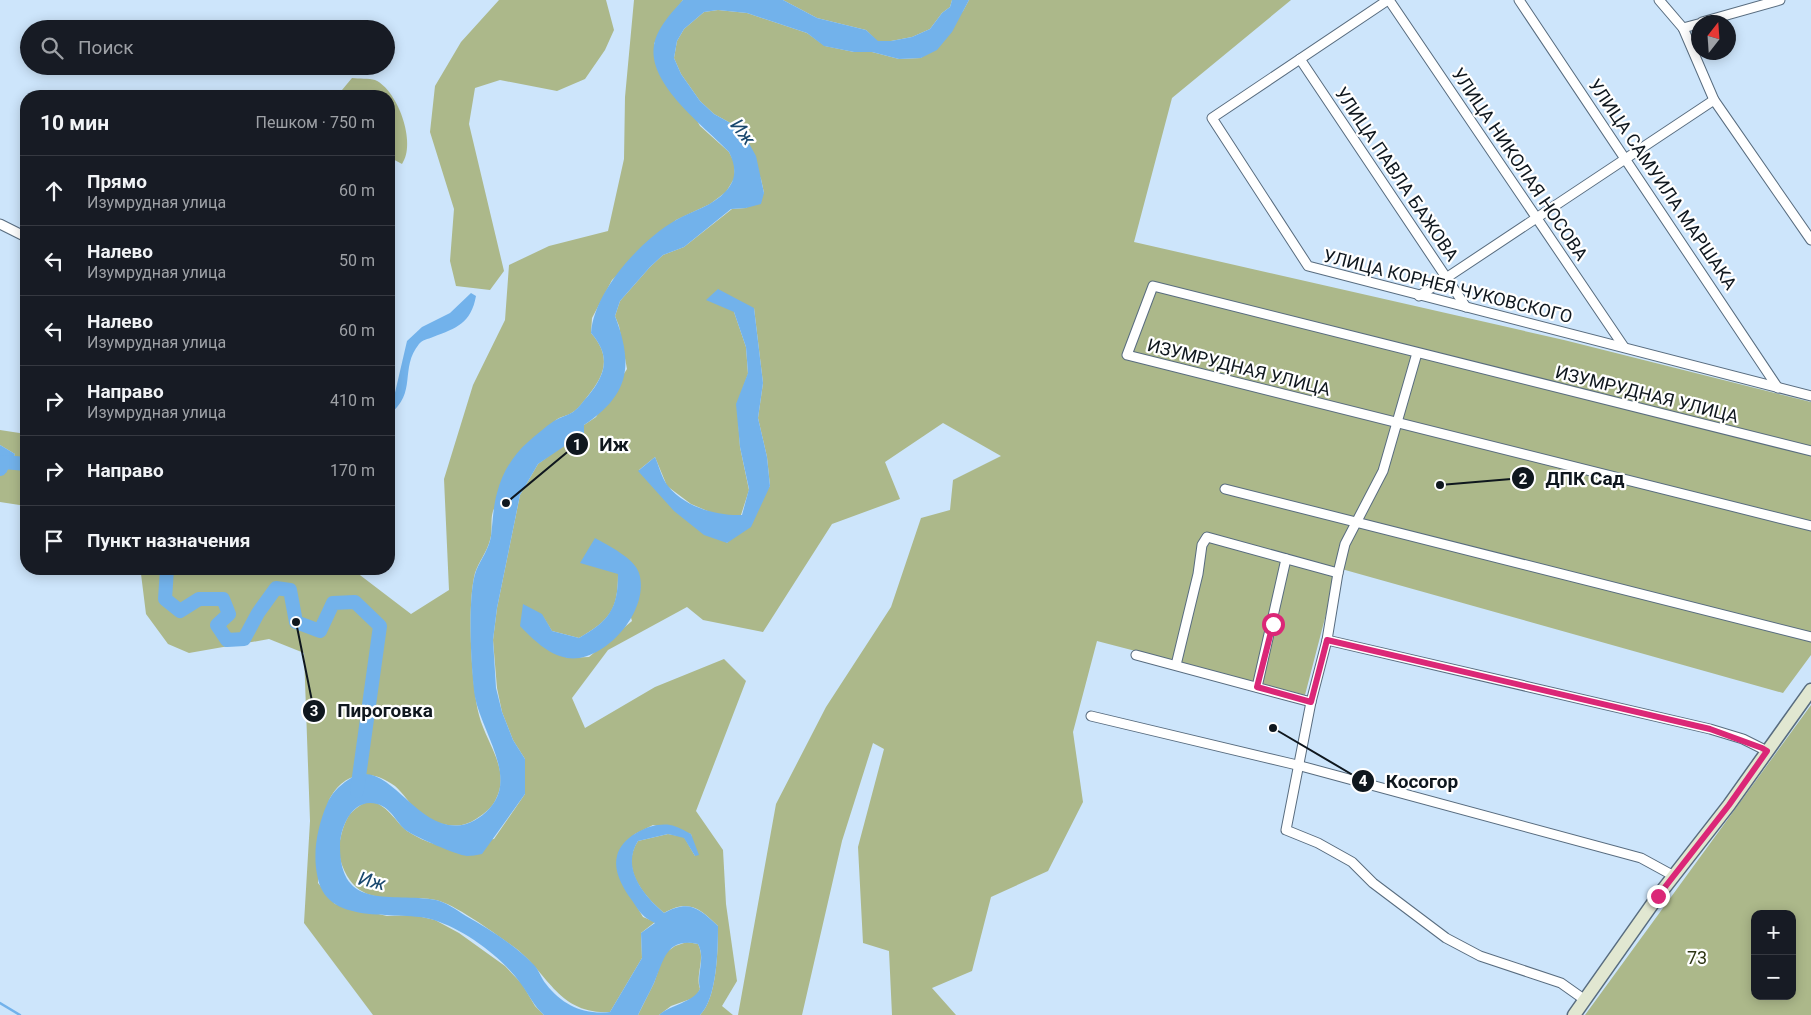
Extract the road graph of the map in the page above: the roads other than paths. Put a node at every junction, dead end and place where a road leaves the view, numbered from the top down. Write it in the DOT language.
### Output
graph roads {
  1 [pos="1388,0"];
  2 [pos="1519,0"];
  3 [pos="1659,0"];
  4 [pos="1780,0"];
  5 [pos="1727,15"];
  6 [pos="1691,26"];
  7 [pos="1683,28"];
  8 [pos="1300,59"];
  9 [pos="1714,100"];
  10 [pos="1626,158"];
  11 [pos="1536,218"];
  12 [pos="0,224"];
  13 [pos="20,233"];
  14 [pos="1811,240"];
  15 [pos="1446,278"];
  16 [pos="1419,296"];
  17 [pos="1466,307"];
  18 [pos="1624,347"];
  19 [pos="1417,353"];
  20 [pos="1778,388"];
  21 [pos="1811,396"];
  22 [pos="1398,424"];
  23 [pos="1811,451"];
  24 [pos="1225,488"];
  25 [pos="1356,524"];
  26 [pos="1811,526"];
  27 [pos="1286,560"];
  28 [pos="1338,573"];
  29 [pos="1811,637"];
  30 [pos="1327,640"];
  31 [pos="1136,655"];
  32 [pos="1176,665"];
  33 [pos="1257,687"];
  34 [pos="1811,690"];
  35 [pos="1311,702"];
  36 [pos="1090,716"];
  37 [pos="1767,751"];
  38 [pos="1297,765"];
  39 [pos="1674,876"];
  40 [pos="1585,1000"];
  41 [pos="1574,1015"];
  1 -- 8 [label="street, УЛИЦА КОРНЕЯ ЧУКОВСКОГО"];
  1 -- 11 [label="street, УЛИЦА НИКОЛАЯ НОСОВА"];
  2 -- 10 [label="street, УЛИЦА САМУИЛА МАРШАКА"];
  3 -- 7 [label="street"];
  4 -- 5 [label="street"];
  6 -- 7 [label="street"];
  7 -- 9 [label="street"];
  8 -- 15 [label="street, УЛИЦА ПАВЛА БАЖОВА"];
  8 -- 16 [label="street, УЛИЦА КОРНЕЯ ЧУКОВСКОГО"];
  9 -- 10 [label="street"];
  9 -- 14 [label="street"];
  10 -- 11 [label="street"];
  10 -- 20 [label="street, УЛИЦА САМУИЛА МАРШАКА"];
  11 -- 15 [label="street"];
  11 -- 18 [label="street, УЛИЦА НИКОЛАЯ НОСОВА"];
  12 -- 13 [label="street"];
  15 -- 16 [label="street"];
  15 -- 17 [label="street, УЛИЦА ПАВЛА БАЖОВА"];
  16 -- 17 [label="street, УЛИЦА КОРНЕЯ ЧУКОВСКОГО"];
  17 -- 18 [label="street, УЛИЦА КОРНЕЯ ЧУКОВСКОГО"];
  18 -- 20 [label="street, УЛИЦА КОРНЕЯ ЧУКОВСКОГО"];
  19 -- 22 [label="street"];
  19 -- 22 [label="street, ИЗУМРУДНАЯ УЛИЦА"];
  19 -- 23 [label="street, ИЗУМРУДНАЯ УЛИЦА"];
  20 -- 21 [label="street, УЛИЦА КОРНЕЯ ЧУКОВСКОГО"];
  22 -- 25 [label="street"];
  22 -- 26 [label="street, ИЗУМРУДНАЯ УЛИЦА"];
  24 -- 25 [label="street"];
  25 -- 28 [label="street"];
  25 -- 29 [label="street"];
  27 -- 28 [label="street"];
  27 -- 32 [label="street"];
  27 -- 33 [label="street"];
  28 -- 30 [label="street"];
  30 -- 35 [label="street"];
  30 -- 37 [label="street"];
  31 -- 32 [label="street"];
  32 -- 33 [label="street"];
  33 -- 35 [label="street"];
  34 -- 37 [label="street"];
  35 -- 38 [label="street"];
  36 -- 38 [label="street"];
  37 -- 39 [label="street"];
  38 -- 39 [label="street"];
  38 -- 40 [label="street"];
  39 -- 40 [label="street"];
  40 -- 41 [label="street"];
}
